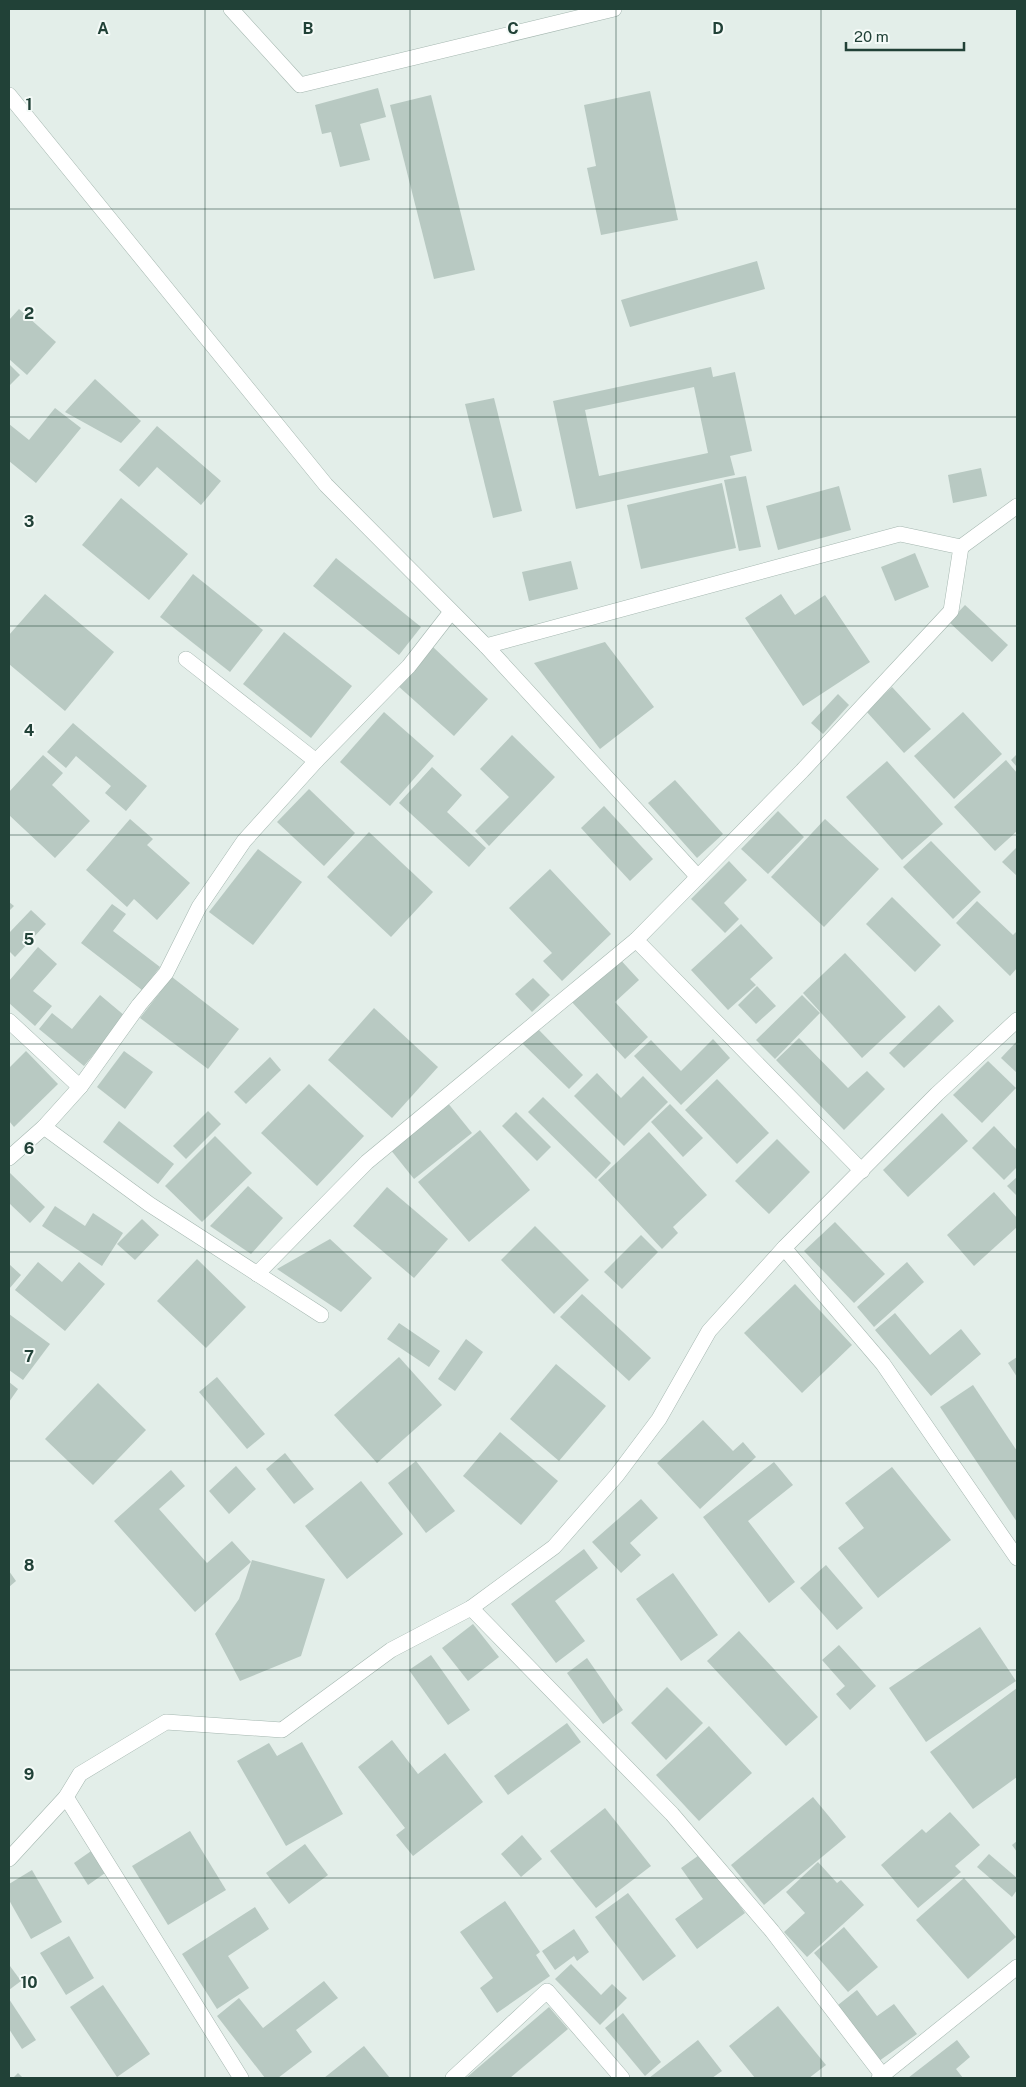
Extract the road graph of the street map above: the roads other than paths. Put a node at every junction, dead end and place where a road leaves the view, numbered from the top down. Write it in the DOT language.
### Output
graph roads {
  1 [pos="231,9"];
  2 [pos="614,9"];
  3 [pos="9,95"];
  4 [pos="1017,506"];
  5 [pos="961,547"];
  6 [pos="451,612"];
  7 [pos="486,646"];
  8 [pos="186,659"];
  9 [pos="316,761"];
  10 [pos="698,877"];
  11 [pos="636,940"];
  12 [pos="1017,1020"];
  13 [pos="9,1021"];
  14 [pos="80,1088"];
  15 [pos="44,1128"];
  16 [pos="9,1158"];
  17 [pos="862,1171"];
  18 [pos="784,1248"];
  19 [pos="257,1274"];
  20 [pos="321,1315"];
  21 [pos="1017,1558"];
  22 [pos="471,1608"];
  23 [pos="66,1797"];
  24 [pos="9,1859"];
  25 [pos="1017,1968"];
  26 [pos="881,2077"];
  27 [pos="241,2078"];
  28 [pos="453,2078"];
  29 [pos="622,2078"];
  1 -- 2 [label="street"];
  3 -- 6 [label="street"];
  4 -- 5 [label="street"];
  5 -- 7 [label="street"];
  5 -- 10 [label="street"];
  6 -- 7 [label="street"];
  6 -- 9 [label="street"];
  7 -- 10 [label="street"];
  8 -- 9 [label="street"];
  9 -- 14 [label="street"];
  10 -- 11 [label="street"];
  11 -- 17 [label="street"];
  11 -- 19 [label="street"];
  12 -- 17 [label="street"];
  13 -- 14 [label="street"];
  14 -- 15 [label="street"];
  15 -- 16 [label="street"];
  15 -- 19 [label="street"];
  17 -- 18 [label="street"];
  18 -- 21 [label="street"];
  18 -- 22 [label="street"];
  19 -- 20 [label="street"];
  22 -- 23 [label="street"];
  22 -- 26 [label="street"];
  23 -- 24 [label="street"];
  23 -- 27 [label="street"];
  25 -- 26 [label="street"];
  28 -- 29 [label="street"];
}
